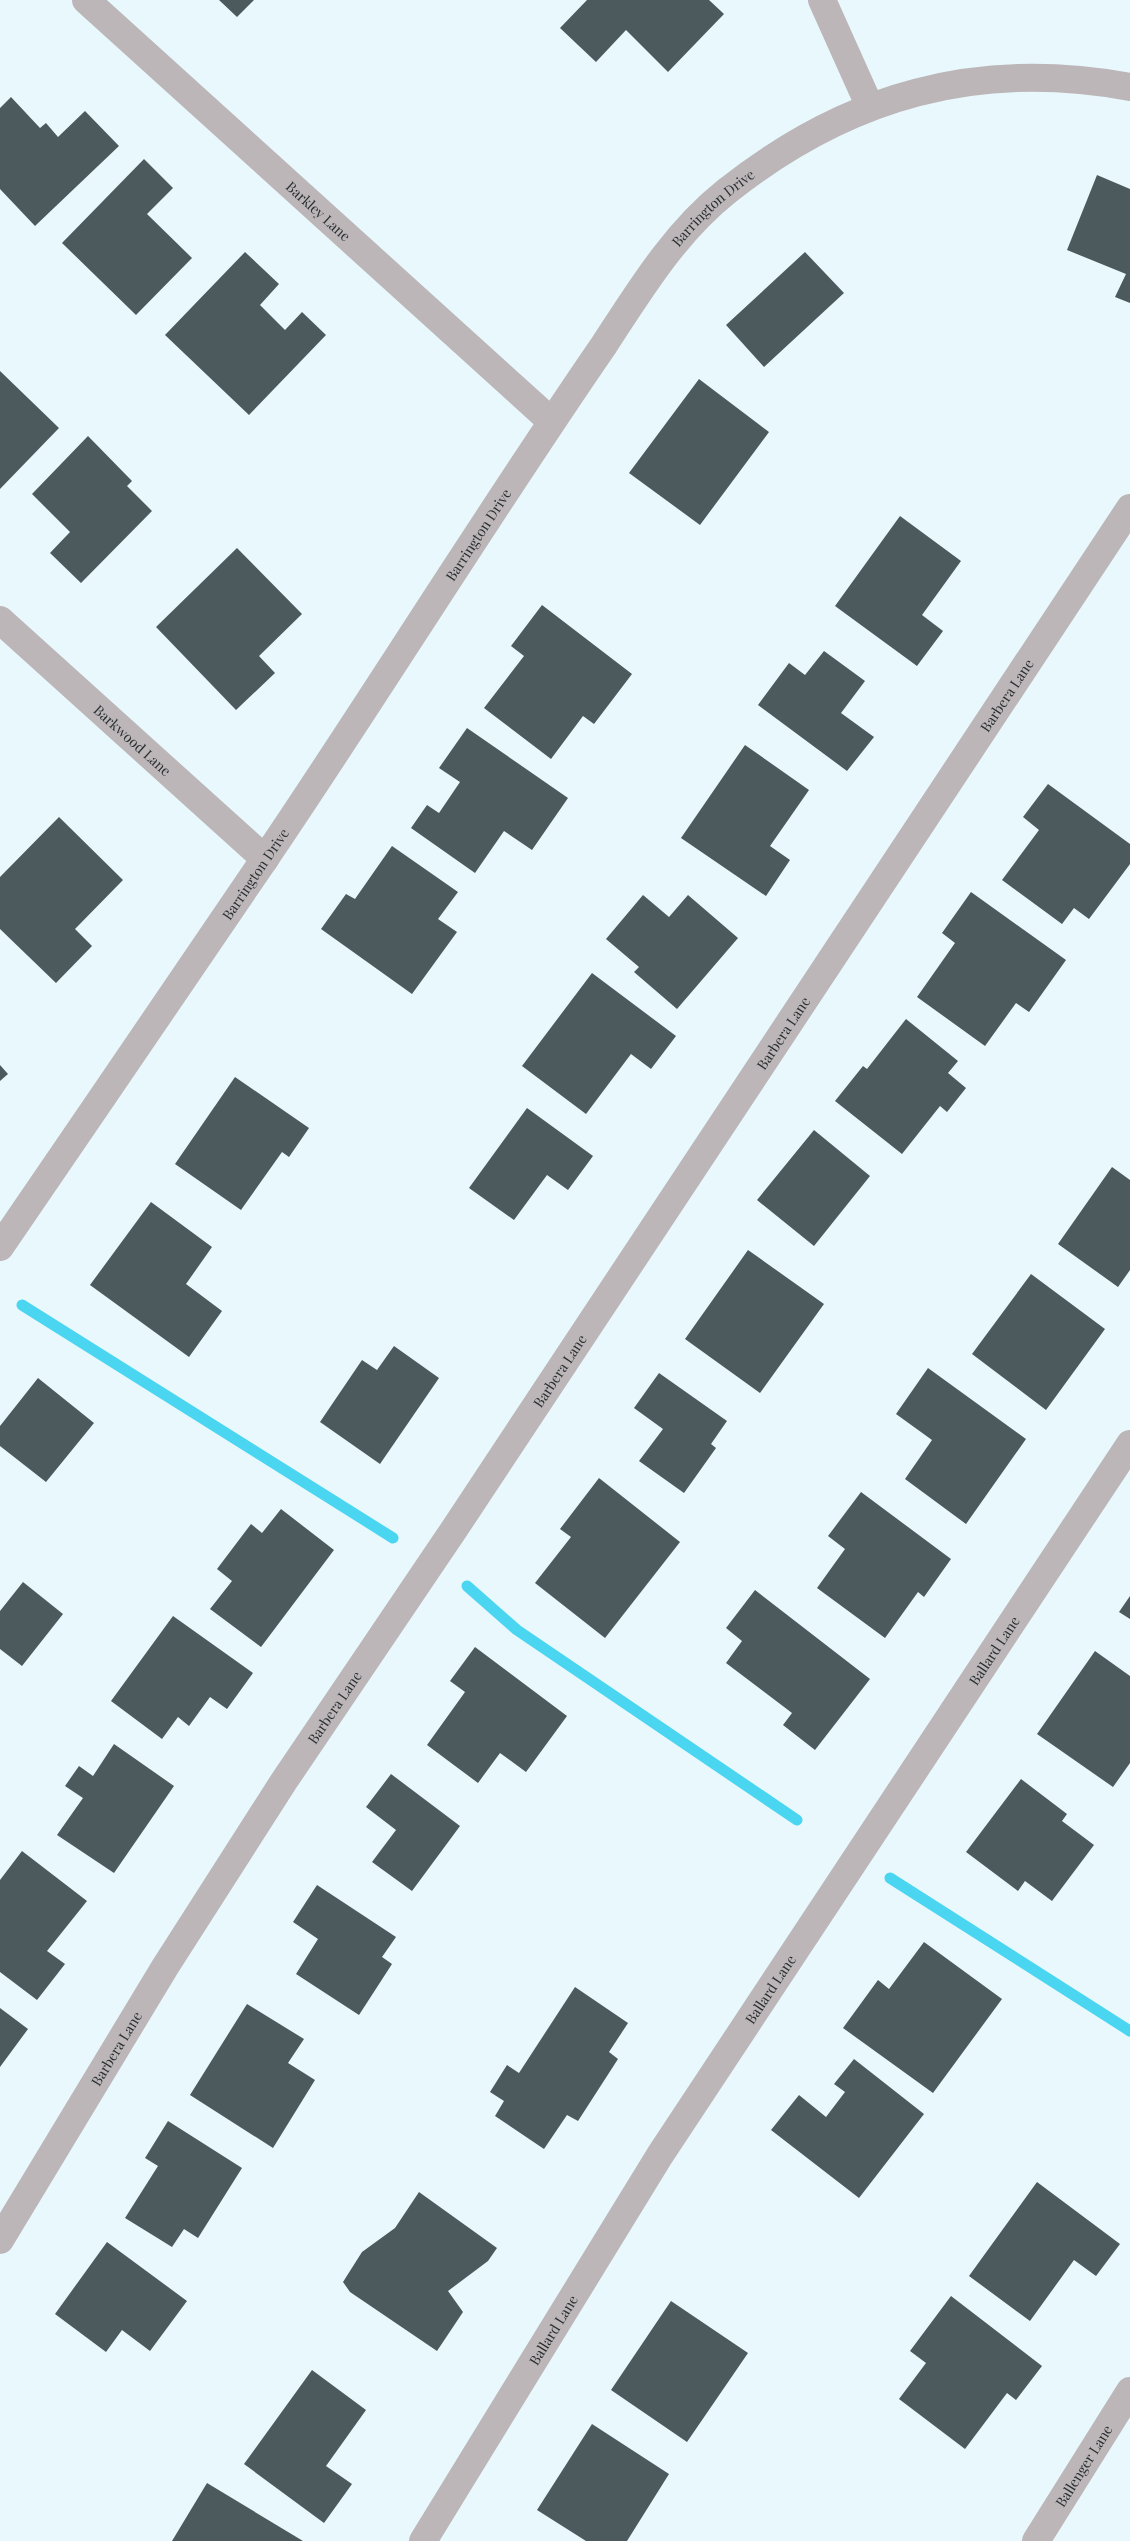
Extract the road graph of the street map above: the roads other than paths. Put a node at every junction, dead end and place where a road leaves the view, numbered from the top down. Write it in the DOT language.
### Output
graph roads {
  1 [pos="86,0"];
  2 [pos="822,0"];
  3 [pos="1130,86"];
  4 [pos="870,107"];
  5 [pos="551,421"];
  6 [pos="1130,508"];
  7 [pos="0,620"];
  8 [pos="265,859"];
  9 [pos="0,1247"];
  10 [pos="1130,1444"];
  11 [pos="0,2240"];
  12 [pos="1130,2391"];
  13 [pos="423,2541"];
  14 [pos="1036,2541"];
  1 -- 5 [label="street, Barkley Lane"];
  2 -- 4 [label="street"];
  3 -- 4 [label="street, Barrington Drive"];
  4 -- 5 [label="street, Barrington Drive"];
  5 -- 8 [label="street, Barrington Drive"];
  6 -- 11 [label="street, Barbera Lane"];
  7 -- 8 [label="street, Barkwood Lane"];
  8 -- 9 [label="street, Barrington Drive"];
  10 -- 13 [label="street, Ballard Lane"];
  12 -- 14 [label="street, Ballenger Lane"];
}
